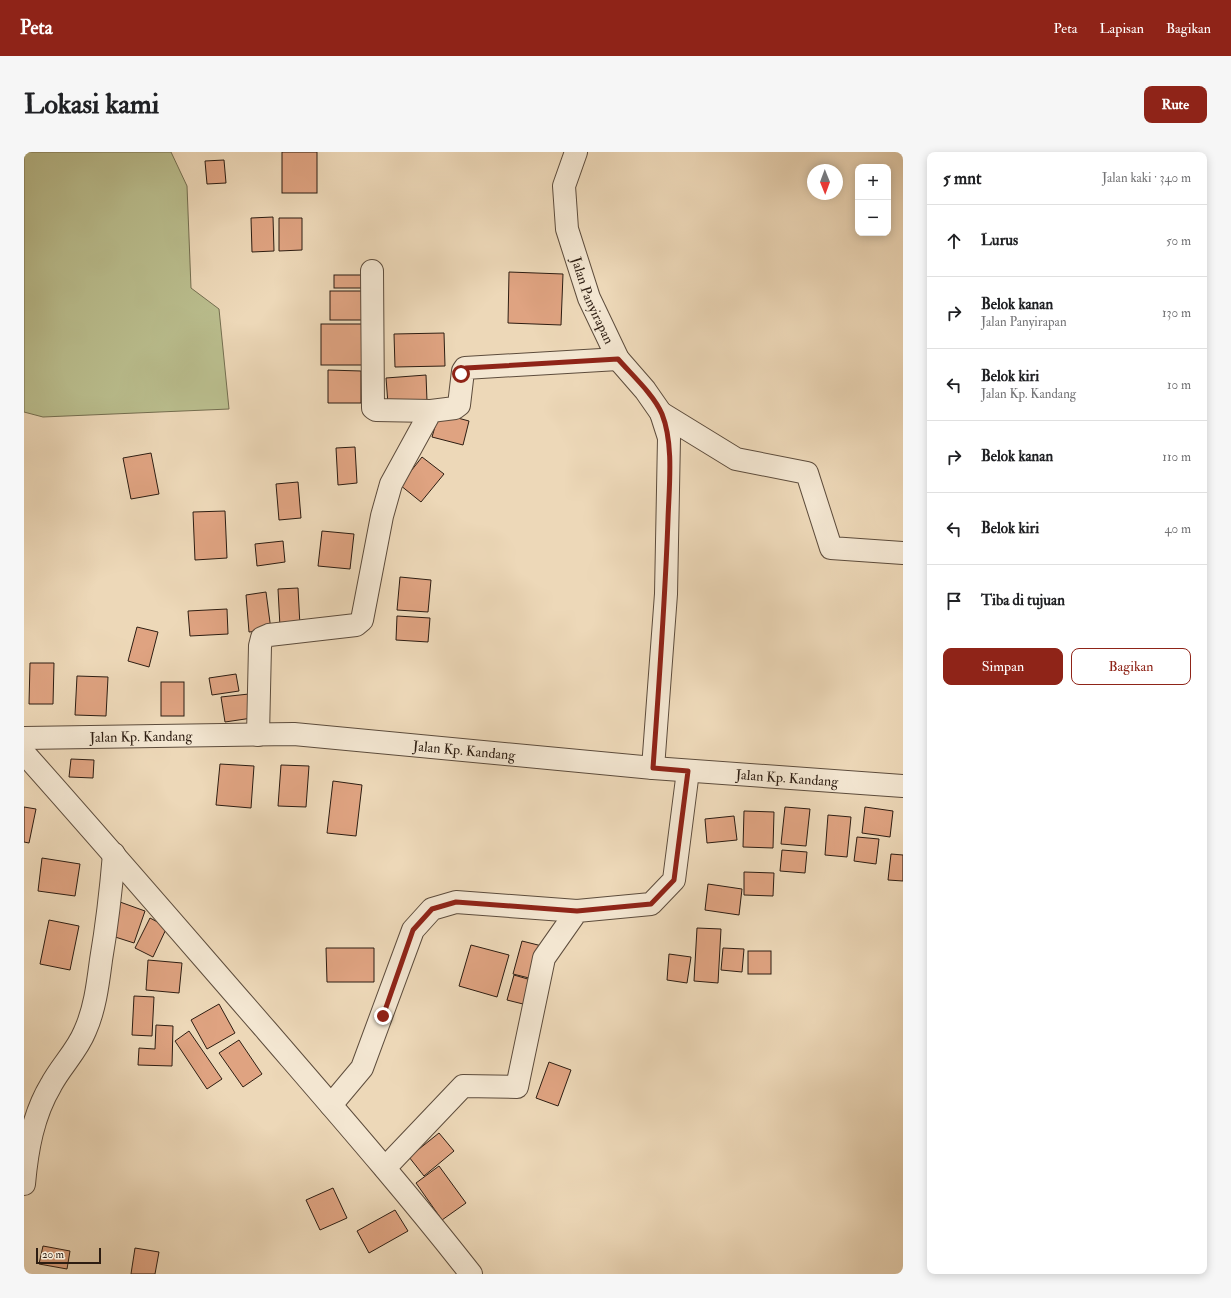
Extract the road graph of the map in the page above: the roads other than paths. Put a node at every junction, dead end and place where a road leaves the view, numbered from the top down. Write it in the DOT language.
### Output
graph roads {
  1 [pos="576,152"];
  2 [pos="372,270"];
  3 [pos="618,359"];
  4 [pos="430,411"];
  5 [pos="661,413"];
  6 [pos="903,553"];
  7 [pos="258,735"];
  8 [pos="24,738"];
  9 [pos="24,753"];
  10 [pos="653,768"];
  11 [pos="688,771"];
  12 [pos="903,786"];
  13 [pos="114,854"];
  14 [pos="577,911"];
  15 [pos="331,1105"];
  16 [pos="385,1168"];
  17 [pos="24,1184"];
  18 [pos="471,1274"];
  1 -- 3 [label="street, Jalan Panyirapan"];
  2 -- 4 [label="street"];
  3 -- 4 [label="street"];
  3 -- 5 [label="street, Jalan Panyirapan"];
  4 -- 7 [label="street"];
  5 -- 6 [label="street"];
  5 -- 10 [label="street, Jalan Panyirapan"];
  7 -- 8 [label="street, Jalan Kp. Kandang"];
  7 -- 10 [label="street, Jalan Kp. Kandang"];
  9 -- 13 [label="street"];
  10 -- 11 [label="street, Jalan Kp. Kandang"];
  11 -- 12 [label="street, Jalan Kp. Kandang"];
  11 -- 14 [label="street"];
  13 -- 15 [label="street"];
  13 -- 17 [label="street"];
  14 -- 15 [label="street"];
  14 -- 16 [label="street"];
  15 -- 16 [label="street"];
  16 -- 18 [label="street"];
}
